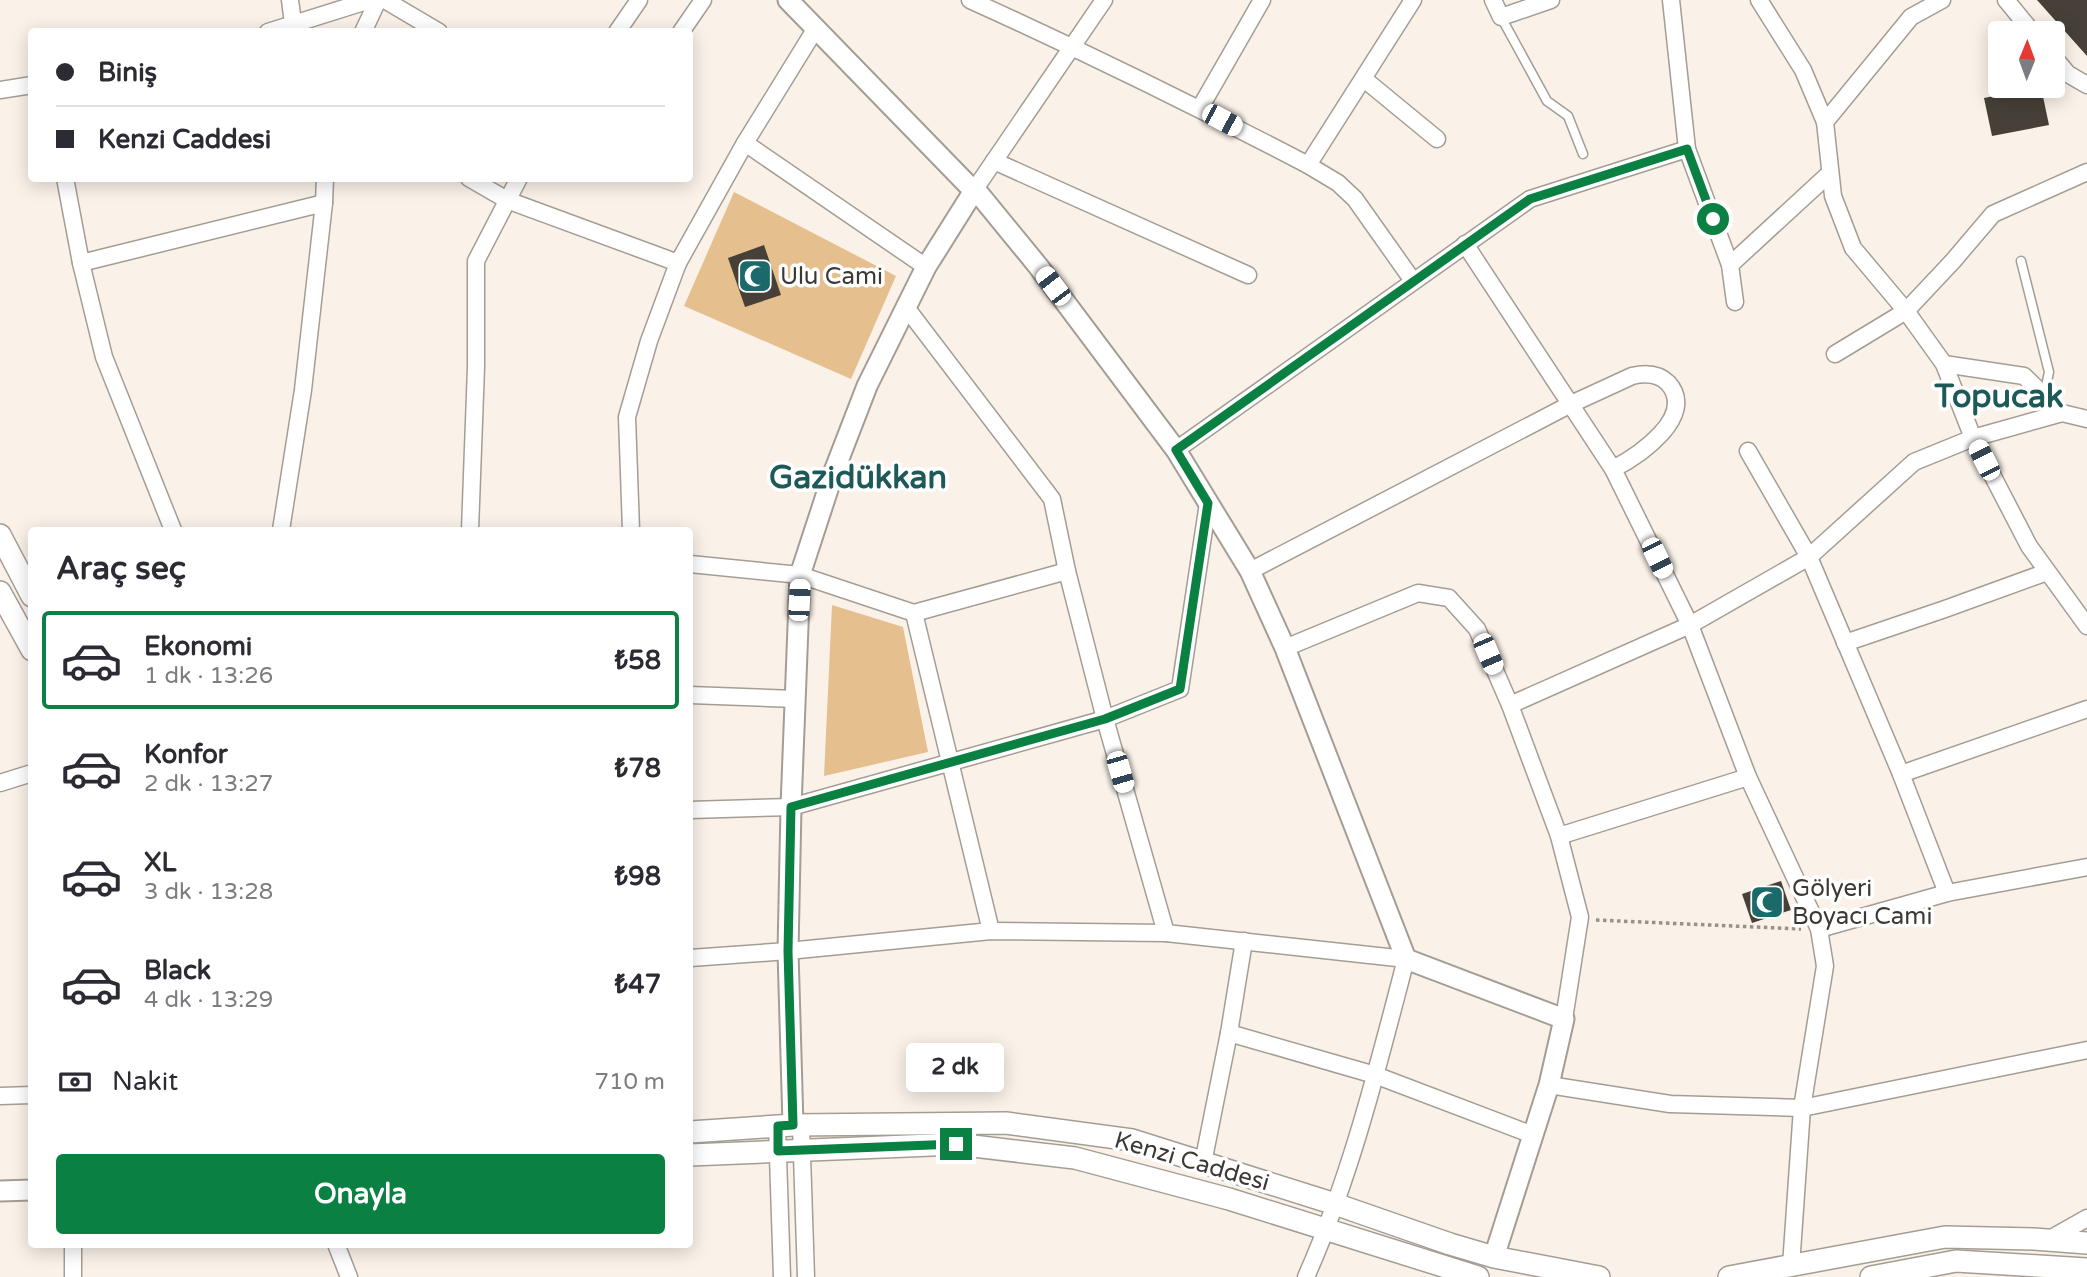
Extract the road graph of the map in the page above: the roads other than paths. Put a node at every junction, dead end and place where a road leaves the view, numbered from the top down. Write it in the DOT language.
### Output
graph roads {
  1 [pos="290,0"];
  2 [pos="370,0"];
  3 [pos="378,0"];
  4 [pos="385,0"];
  5 [pos="639,0"];
  6 [pos="703,0"];
  7 [pos="970,0"];
  8 [pos="1104,0"];
  9 [pos="1262,0"];
  10 [pos="1413,0"];
  11 [pos="1493,0"];
  12 [pos="1551,0"];
  13 [pos="1671,0"];
  14 [pos="1759,0"];
  15 [pos="1942,0"];
  16 [pos="2006,0"];
  17 [pos="793,2"];
  18 [pos="1501,17"];
  19 [pos="2024,21"];
  20 [pos="293,23"];
  21 [pos="279,28"];
  22 [pos="365,28"];
  23 [pos="432,28"];
  24 [pos="620,28"];
  25 [pos="684,28"];
  26 [pos="816,28"];
  27 [pos="1072,46"];
  28 [pos="2065,70"];
  29 [pos="1364,79"];
  30 [pos="2087,85"];
  31 [pos="28,86"];
  32 [pos="0,90"];
  33 [pos="1200,108"];
  34 [pos="1825,122"];
  35 [pos="1437,139"];
  36 [pos="745,143"];
  37 [pos="1687,149"];
  38 [pos="1583,154"];
  39 [pos="994,161"];
  40 [pos="1308,165"];
  41 [pos="2087,172"];
  42 [pos="1830,173"];
  43 [pos="66,182"];
  44 [pos="325,182"];
  45 [pos="476,182"];
  46 [pos="517,182"];
  47 [pos="975,190"];
  48 [pos="507,200"];
  49 [pos="324,203"];
  50 [pos="1465,244"];
  51 [pos="2021,261"];
  52 [pos="81,263"];
  53 [pos="678,263"];
  54 [pos="1730,265"];
  55 [pos="926,267"];
  56 [pos="1248,275"];
  57 [pos="1413,281"];
  58 [pos="1735,302"];
  59 [pos="905,306"];
  60 [pos="1906,311"];
  61 [pos="1835,354"];
  62 [pos="1944,365"];
  63 [pos="2044,395"];
  64 [pos="1569,405"];
  65 [pos="2062,413"];
  66 [pos="2087,419"];
  67 [pos="1973,438"];
  68 [pos="1176,450"];
  69 [pos="1748,450"];
  70 [pos="1613,469"];
  71 [pos="1208,503"];
  72 [pos="172,527"];
  73 [pos="281,527"];
  74 [pos="470,527"];
  75 [pos="631,527"];
  76 [pos="0,535"];
  77 [pos="1809,557"];
  78 [pos="693,564"];
  79 [pos="1067,571"];
  80 [pos="1250,571"];
  81 [pos="2047,572"];
  82 [pos="800,575"];
  83 [pos="28,588"];
  84 [pos="0,592"];
  85 [pos="914,613"];
  86 [pos="1690,625"];
  87 [pos="2087,626"];
  88 [pos="28,643"];
  89 [pos="1845,643"];
  90 [pos="1285,648"];
  91 [pos="693,695"];
  92 [pos="794,699"];
  93 [pos="1510,705"];
  94 [pos="2087,709"];
  95 [pos="1105,719"];
  96 [pos="949,763"];
  97 [pos="28,774"];
  98 [pos="1901,774"];
  99 [pos="1748,777"];
  100 [pos="0,783"];
  101 [pos="791,807"];
  102 [pos="693,810"];
  103 [pos="1559,836"];
  104 [pos="2087,867"];
  105 [pos="1947,893"];
  106 [pos="1819,929"];
  107 [pos="991,931"];
  108 [pos="1166,933"];
  109 [pos="1244,941"];
  110 [pos="788,951"];
  111 [pos="693,958"];
  112 [pos="1406,959"];
  113 [pos="1564,1019"];
  114 [pos="1229,1033"];
  115 [pos="2087,1050"];
  116 [pos="1375,1075"];
  117 [pos="1549,1085"];
  118 [pos="0,1096"];
  119 [pos="28,1096"];
  120 [pos="1802,1108"];
  121 [pos="790,1125"];
  122 [pos="693,1132"];
  123 [pos="1533,1135"];
  124 [pos="803,1149"];
  125 [pos="778,1151"];
  126 [pos="693,1155"];
  127 [pos="1203,1163"];
  128 [pos="28,1190"];
  129 [pos="0,1191"];
  130 [pos="1335,1204"];
  131 [pos="2087,1218"];
  132 [pos="1327,1230"];
  133 [pos="2048,1240"];
  134 [pos="2087,1243"];
  135 [pos="73,1248"];
  136 [pos="338,1248"];
  137 [pos="1494,1256"];
  138 [pos="1791,1266"];
  139 [pos="2087,1269"];
  140 [pos="1993,1270"];
  141 [pos="73,1277"];
  142 [pos="349,1277"];
  143 [pos="782,1277"];
  144 [pos="806,1277"];
  145 [pos="1306,1277"];
  146 [pos="1478,1277"];
  147 [pos="1599,1277"];
  148 [pos="1729,1277"];
  149 [pos="1873,1277"];
  1 -- 20 [label="street"];
  2 -- 20 [label="street"];
  3 -- 22 [label="street"];
  4 -- 23 [label="street"];
  5 -- 24 [label="street"];
  6 -- 25 [label="street"];
  7 -- 27 [label="street"];
  8 -- 27 [label="street"];
  9 -- 33 [label="street"];
  10 -- 29 [label="street"];
  11 -- 18 [label="street"];
  12 -- 18 [label="street"];
  13 -- 37 [label="street"];
  14 -- 34 [label="street"];
  15 -- 34 [label="street"];
  16 -- 19 [label="street"];
  17 -- 26 [label="street"];
  18 -- 38 [label="lane"];
  20 -- 21 [label="street"];
  26 -- 36 [label="street"];
  26 -- 47 [label="street"];
  27 -- 33 [label="street"];
  27 -- 39 [label="street"];
  28 -- 30 [label="street"];
  29 -- 35 [label="street"];
  29 -- 40 [label="street"];
  31 -- 32 [label="street"];
  33 -- 40 [label="street"];
  34 -- 42 [label="street"];
  36 -- 53 [label="street"];
  36 -- 55 [label="street"];
  37 -- 50 [label="street"];
  37 -- 54 [label="street"];
  39 -- 47 [label="street"];
  39 -- 56 [label="street"];
  40 -- 57 [label="street"];
  41 -- 60 [label="street"];
  42 -- 54 [label="street"];
  42 -- 60 [label="street"];
  43 -- 52 [label="street"];
  44 -- 49 [label="street"];
  45 -- 48 [label="street"];
  46 -- 48 [label="street"];
  47 -- 55 [label="street"];
  47 -- 68 [label="street"];
  48 -- 53 [label="street"];
  48 -- 74 [label="street"];
  49 -- 52 [label="street"];
  49 -- 73 [label="street"];
  50 -- 57 [label="street"];
  50 -- 64 [label="street"];
  51 -- 63 [label="lane"];
  52 -- 72 [label="street"];
  53 -- 75 [label="street"];
  54 -- 58 [label="street"];
  55 -- 59 [label="street"];
  57 -- 68 [label="street"];
  59 -- 79 [label="street"];
  59 -- 82 [label="street"];
  60 -- 61 [label="street"];
  60 -- 62 [label="street"];
  62 -- 63 [label="street"];
  62 -- 67 [label="street"];
  63 -- 65 [label="street"];
  64 -- 70 [label="street"];
  64 -- 70 [label="street"];
  64 -- 80 [label="street"];
  65 -- 66 [label="street"];
  65 -- 67 [label="street"];
  67 -- 77 [label="street"];
  67 -- 81 [label="street"];
  68 -- 71 [label="street"];
  69 -- 77 [label="street"];
  70 -- 86 [label="street"];
  71 -- 80 [label="street"];
  71 -- 95 [label="street"];
  76 -- 83 [label="main road"];
  77 -- 86 [label="street"];
  77 -- 89 [label="street"];
  78 -- 82 [label="street"];
  79 -- 85 [label="street"];
  79 -- 95 [label="street"];
  80 -- 90 [label="street"];
  81 -- 87 [label="street"];
  81 -- 89 [label="street"];
  82 -- 85 [label="street"];
  82 -- 92 [label="street"];
  84 -- 88 [label="main road"];
  85 -- 96 [label="street"];
  86 -- 93 [label="street"];
  86 -- 99 [label="street"];
  89 -- 98 [label="street"];
  90 -- 93 [label="street"];
  90 -- 112 [label="street"];
  91 -- 92 [label="street"];
  92 -- 101 [label="street"];
  93 -- 103 [label="street"];
  94 -- 98 [label="street"];
  95 -- 96 [label="street"];
  95 -- 108 [label="street"];
  96 -- 101 [label="street"];
  96 -- 107 [label="street"];
  97 -- 100 [label="street"];
  98 -- 105 [label="street"];
  99 -- 103 [label="street"];
  99 -- 106 [label="street"];
  101 -- 102 [label="street"];
  101 -- 110 [label="street"];
  103 -- 113 [label="street"];
  104 -- 105 [label="street"];
  105 -- 106 [label="street"];
  106 -- 120 [label="street"];
  107 -- 108 [label="street"];
  107 -- 110 [label="street"];
  108 -- 109 [label="street"];
  109 -- 112 [label="street"];
  109 -- 114 [label="street"];
  110 -- 111 [label="street"];
  110 -- 121 [label="street"];
  112 -- 113 [label="street"];
  112 -- 116 [label="street"];
  113 -- 117 [label="street"];
  114 -- 116 [label="street"];
  114 -- 127 [label="street"];
  115 -- 120 [label="street"];
  116 -- 123 [label="street"];
  116 -- 130 [label="street"];
  117 -- 120 [label="street"];
  117 -- 123 [label="street"];
  118 -- 119 [label="street"];
  120 -- 138 [label="street"];
  121 -- 122 [label="main road, Kenzi Caddesi"];
  121 -- 124 [label="street"];
  121 -- 125 [label="street"];
  121 -- 127 [label="main road, Kenzi Caddesi"];
  123 -- 137 [label="street"];
  124 -- 125 [label="main road, Kenzi Caddesi"];
  124 -- 132 [label="main road, Kenzi Caddesi"];
  124 -- 144 [label="street"];
  125 -- 126 [label="main road, Kenzi Caddesi"];
  125 -- 143 [label="street"];
  127 -- 130 [label="main road, Kenzi Caddesi"];
  128 -- 129 [label="street"];
  130 -- 132 [label="street"];
  130 -- 137 [label="main road, Kenzi Caddesi"];
  131 -- 133 [label="street"];
  132 -- 145 [label="street"];
  132 -- 146 [label="main road, Kenzi Caddesi"];
  133 -- 134 [label="main road"];
  133 -- 138 [label="main road"];
  135 -- 141 [label="street"];
  136 -- 142 [label="street"];
  137 -- 147 [label="main road, Kenzi Caddesi"];
  138 -- 148 [label="main road"];
  139 -- 140 [label="main road"];
  140 -- 149 [label="main road"];
}
